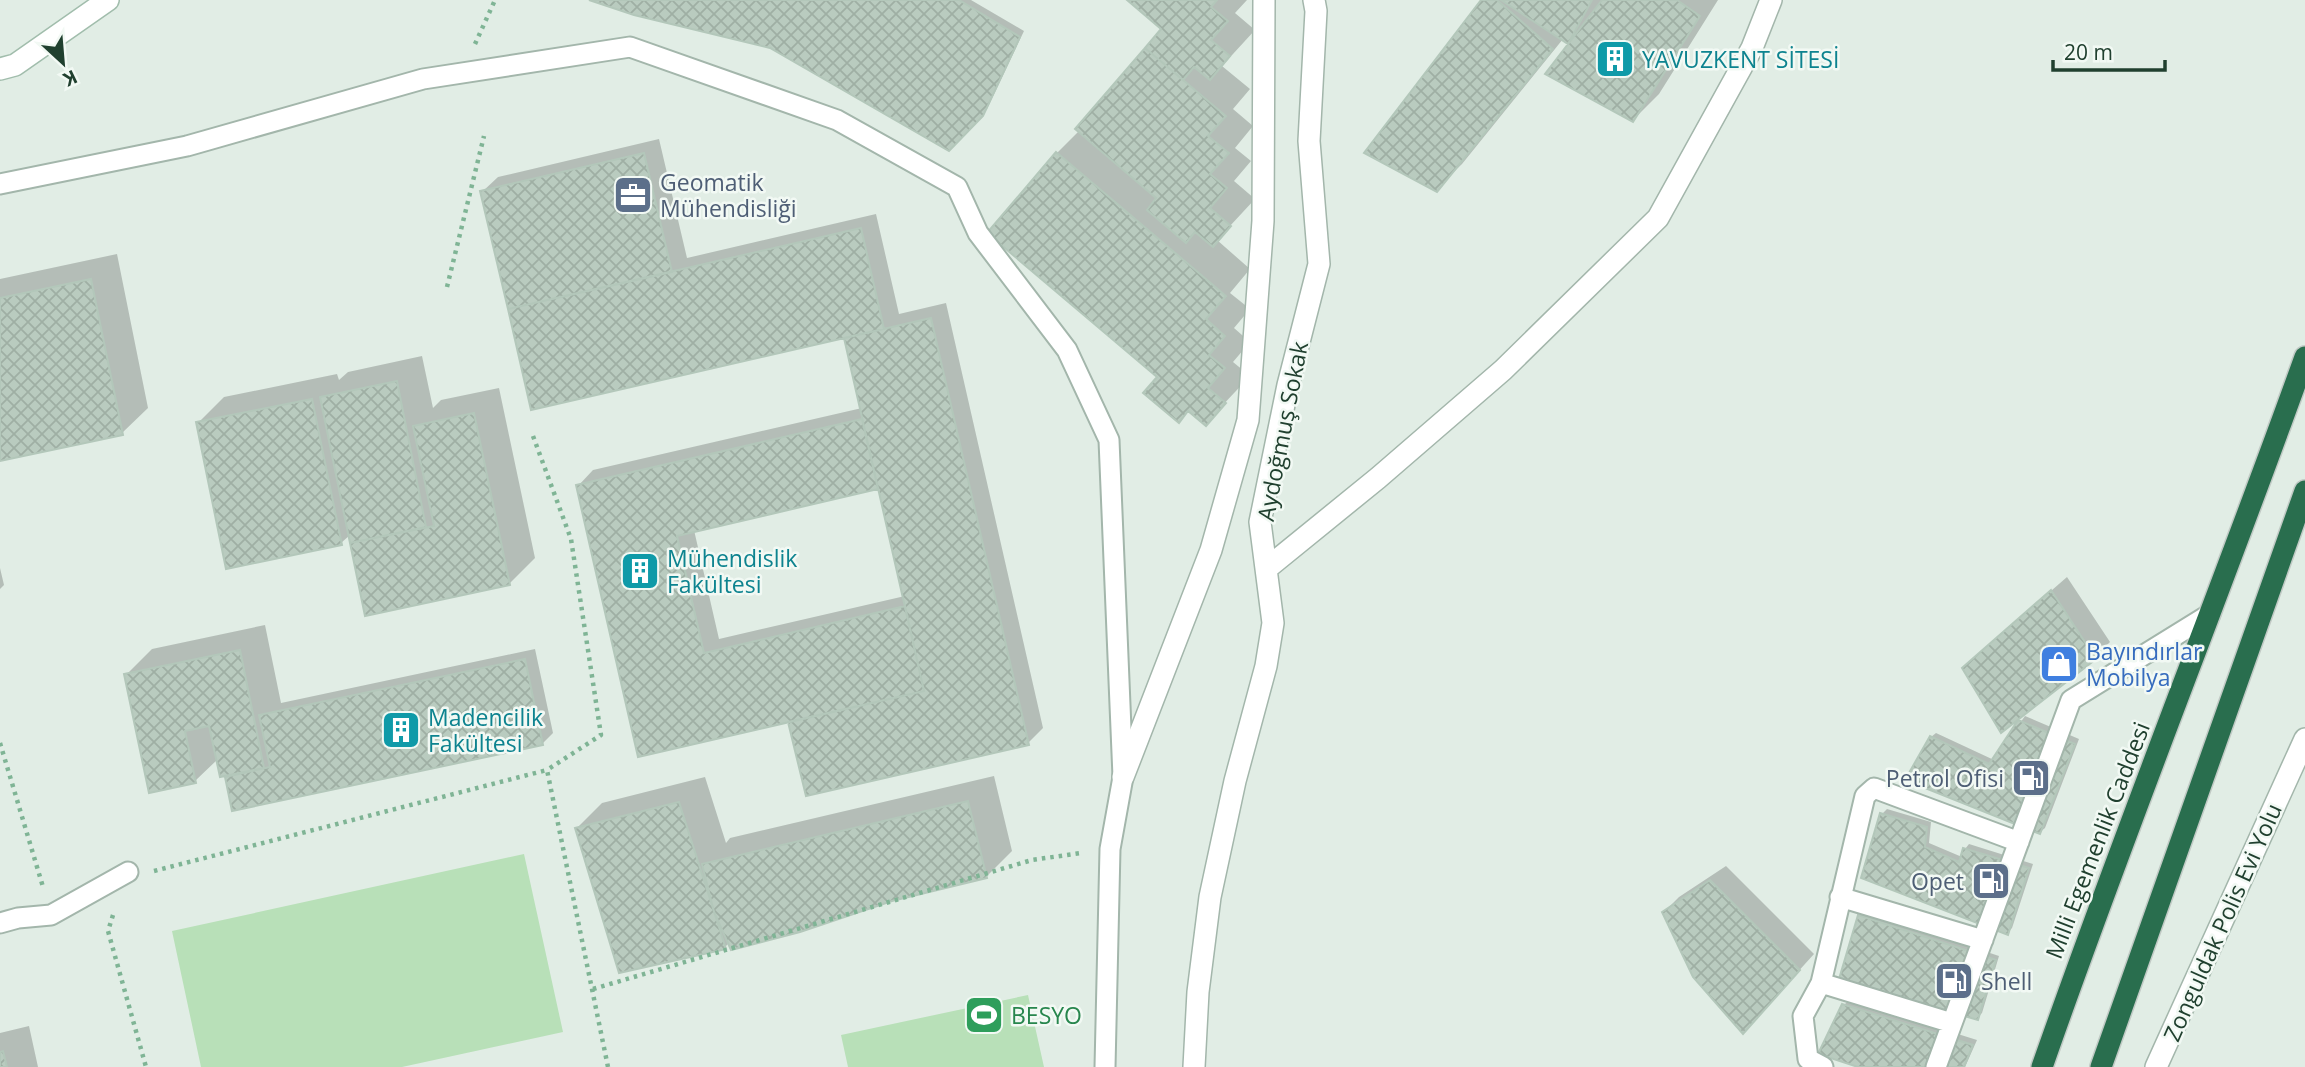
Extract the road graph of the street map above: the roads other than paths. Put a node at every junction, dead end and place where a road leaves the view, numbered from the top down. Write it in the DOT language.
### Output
graph roads {
  1 [pos="108,0"];
  2 [pos="1264,0"];
  3 [pos="1314,0"];
  4 [pos="1771,0"];
  5 [pos="0,69"];
  6 [pos="0,184"];
  7 [pos="2305,357"];
  8 [pos="2305,491"];
  9 [pos="1266,569"];
  10 [pos="2210,614"];
  11 [pos="2305,739"];
  12 [pos="1123,777"];
  13 [pos="2019,842"];
  14 [pos="128,872"];
  15 [pos="1840,897"];
  16 [pos="0,923"];
  17 [pos="1983,940"];
  18 [pos="1821,984"];
  19 [pos="1952,1023"];
  20 [pos="1105,1067"];
  21 [pos="1194,1067"];
  22 [pos="1823,1067"];
  23 [pos="1936,1067"];
  24 [pos="2042,1067"];
  25 [pos="2101,1067"];
  26 [pos="2157,1067"];
  1 -- 5 [label="street"];
  2 -- 12 [label="street"];
  3 -- 9 [label="street, Aydoğmuş Sokak"];
  4 -- 9 [label="street"];
  6 -- 12 [label="lane"];
  7 -- 10 [label="highway, Milli Egemenlik Caddesi"];
  8 -- 25 [label="highway"];
  9 -- 21 [label="street, Aydoğmuş Sokak"];
  10 -- 13 [label="lane"];
  10 -- 24 [label="highway, Milli Egemenlik Caddesi"];
  11 -- 26 [label="street, Zonguldak Polis Evi Yolu"];
  12 -- 20 [label="lane"];
  13 -- 15 [label="lane"];
  13 -- 17 [label="lane"];
  14 -- 16 [label="lane"];
  15 -- 17 [label="lane"];
  15 -- 18 [label="lane"];
  17 -- 19 [label="lane"];
  18 -- 19 [label="lane"];
  18 -- 22 [label="lane"];
  19 -- 23 [label="lane"];
}
